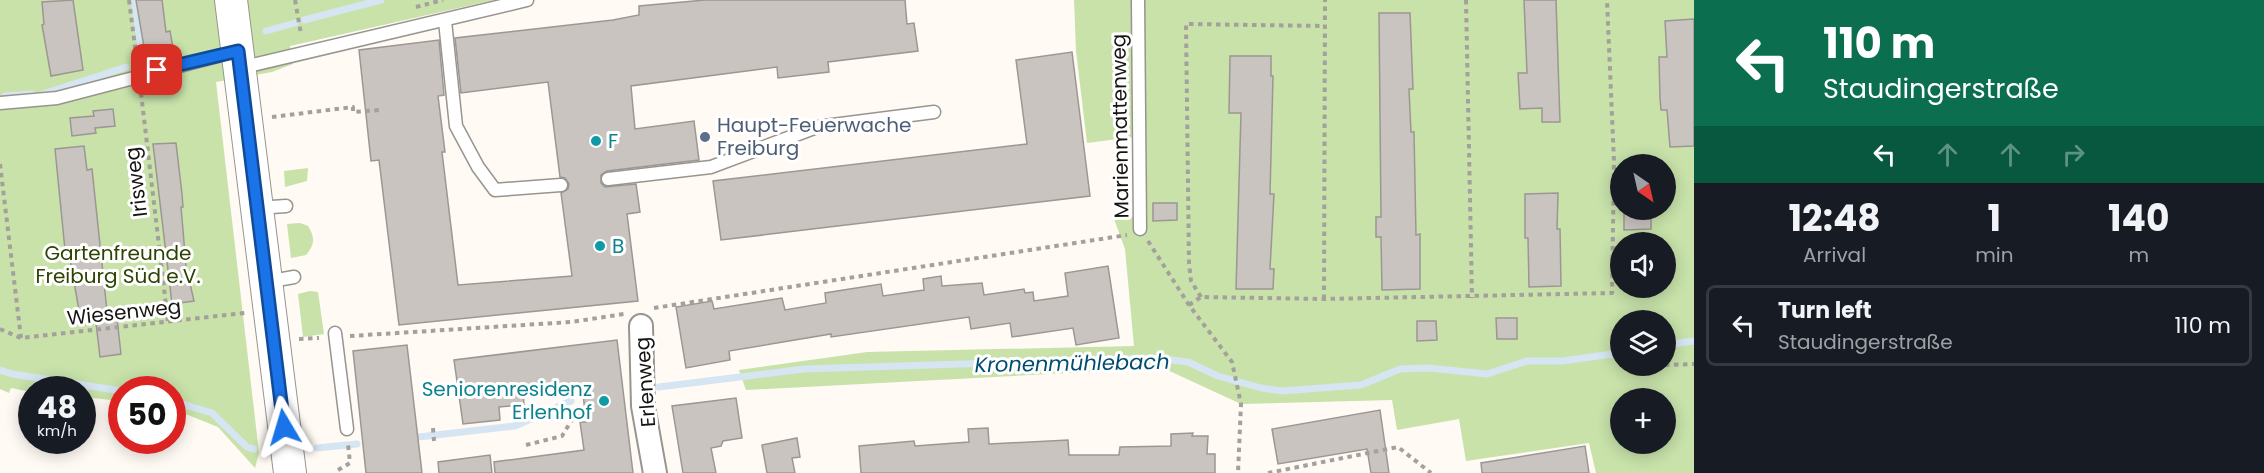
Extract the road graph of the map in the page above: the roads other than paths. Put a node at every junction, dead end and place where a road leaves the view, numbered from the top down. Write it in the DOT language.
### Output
graph roads {
  1 [pos="231,0"];
  2 [pos="527,0"];
  3 [pos="1138,0"];
  4 [pos="445,21"];
  5 [pos="239,59"];
  6 [pos="0,103"];
  7 [pos="934,112"];
  8 [pos="608,180"];
  9 [pos="561,185"];
  10 [pos="1140,229"];
  11 [pos="638,317"];
  12 [pos="334,334"];
  13 [pos="347,429"];
  14 [pos="290,473"];
  15 [pos="655,473"];
  1 -- 5 [label="main road"];
  2 -- 4 [label="lane"];
  3 -- 10 [label="lane, Marienmattenweg"];
  4 -- 5 [label="lane"];
  4 -- 9 [label="lane"];
  5 -- 6 [label="lane"];
  5 -- 14 [label="main road"];
  7 -- 8 [label="lane"];
  11 -- 15 [label="street, Erlenweg"];
  12 -- 13 [label="lane"];
}
